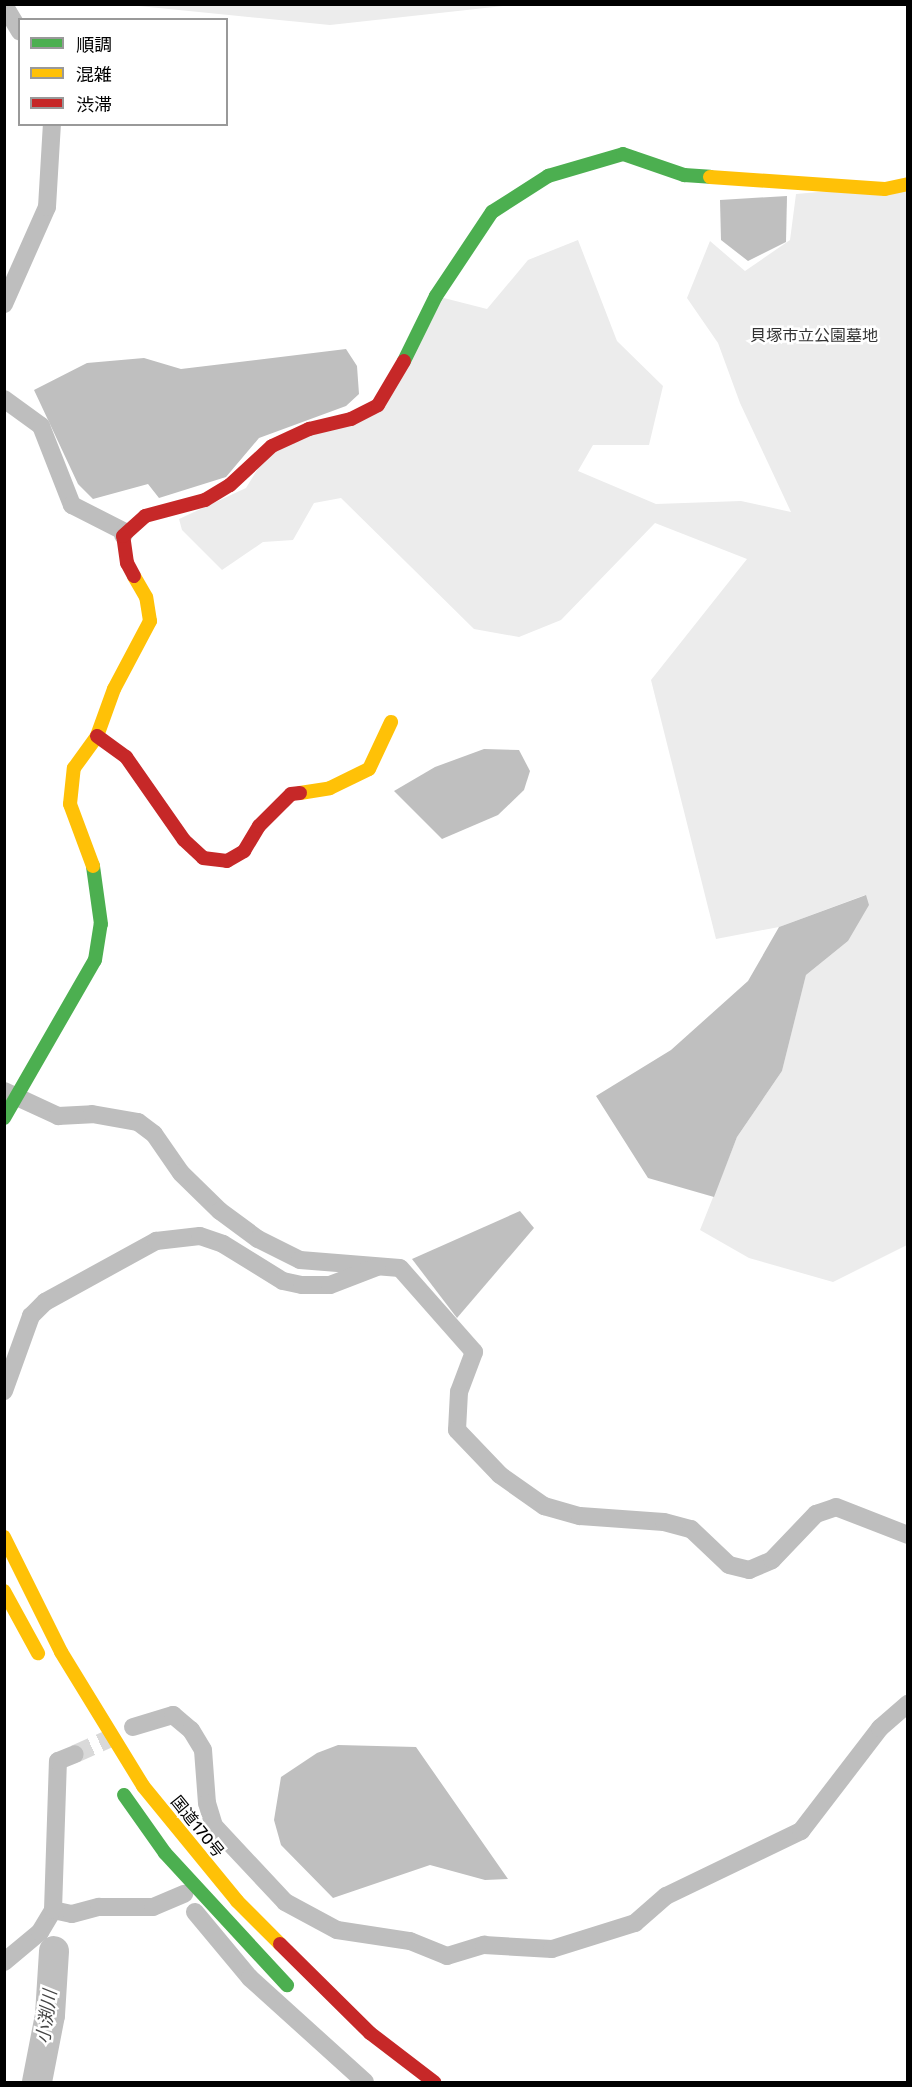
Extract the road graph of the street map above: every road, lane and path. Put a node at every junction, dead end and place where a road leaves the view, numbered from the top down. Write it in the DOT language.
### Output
graph roads {
  1 [pos="4,5"];
  2 [pos="18,29"];
  3 [pos="52,126"];
  4 [pos="908,184"];
  5 [pos="4,304"];
  6 [pos="4,399"];
  7 [pos="123,536"];
  8 [pos="391,722"];
  9 [pos="98,736"];
  10 [pos="11,1094"];
  11 [pos="4,1118"];
  12 [pos="378,1266"];
  13 [pos="4,1391"];
  14 [pos="908,1535"];
  15 [pos="4,1538"];
  16 [pos="4,1591"];
  17 [pos="47,1670"];
  18 [pos="908,1704"];
  19 [pos="133,1727"];
  20 [pos="75,1754"];
  21 [pos="113,1778"];
  22 [pos="165,1853"];
  23 [pos="184,1894"];
  24 [pos="53,1910"];
  25 [pos="4,1962"];
  26 [pos="298,1995"];
  27 [pos="365,2082"];
  28 [pos="434,2082"];
  1 -- 2 [label="street"];
  3 -- 5 [label="street"];
  4 -- 7 [label="main road"];
  6 -- 7 [label="street"];
  7 -- 9 [label="main road"];
  8 -- 9 [label="main road"];
  9 -- 10 [label="main road"];
  10 -- 11 [label="main road"];
  10 -- 12 [label="street"];
  12 -- 13 [label="street"];
  12 -- 14 [label="street"];
  15 -- 28 [label="main road, 国道170号"];
  16 -- 17 [label="main road"];
  18 -- 19 [label="street"];
  20 -- 24 [label="street"];
  21 -- 22 [label="main road"];
  22 -- 23 [label="street"];
  22 -- 26 [label="main road"];
  23 -- 24 [label="street"];
  23 -- 27 [label="street"];
  24 -- 25 [label="street"];
}
